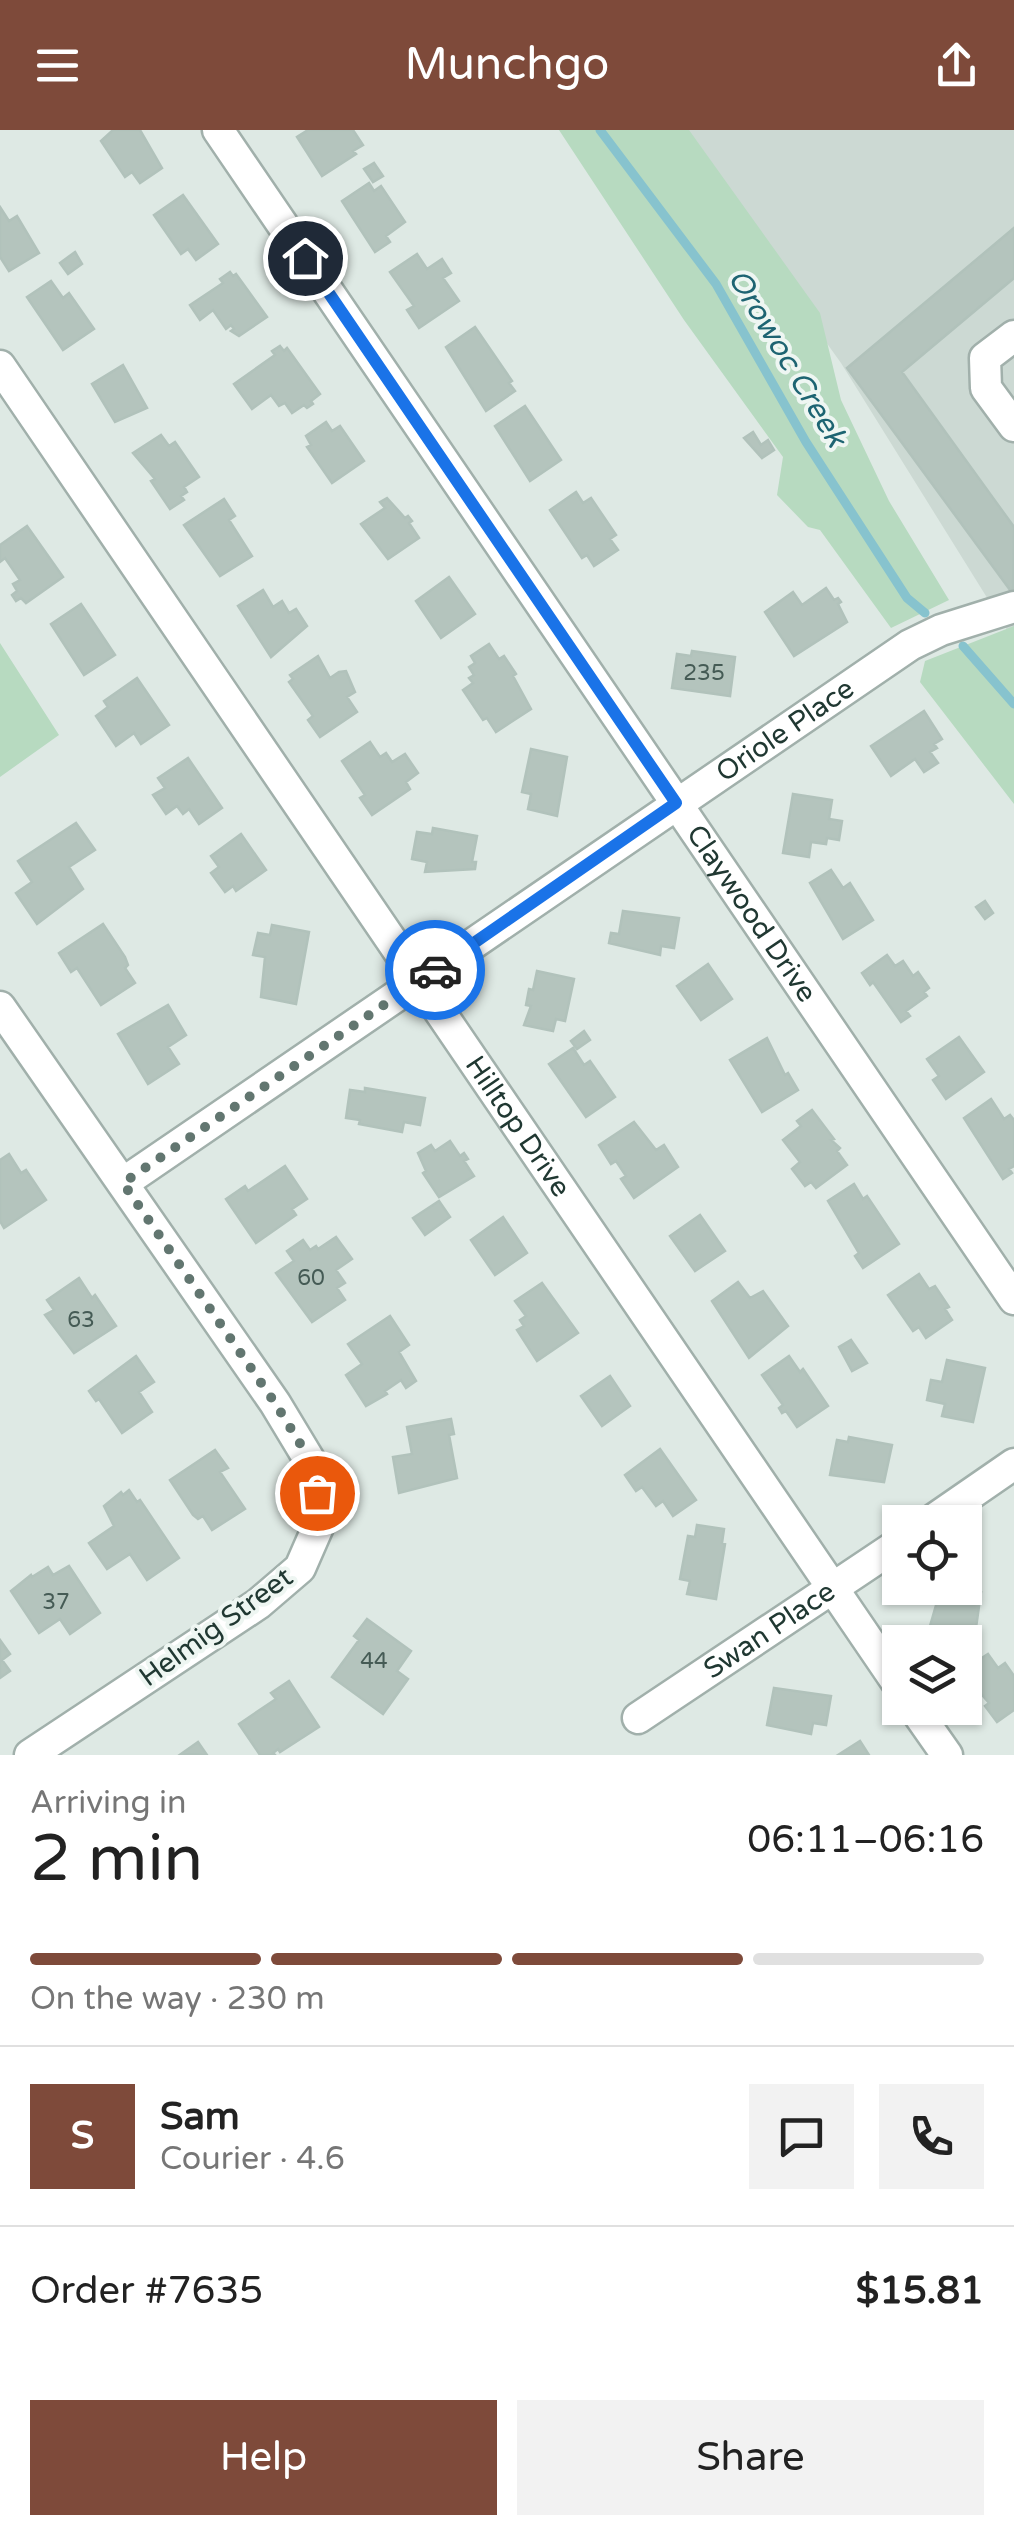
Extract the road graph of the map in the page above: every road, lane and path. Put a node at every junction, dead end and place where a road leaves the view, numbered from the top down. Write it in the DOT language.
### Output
graph roads {
  1 [pos="218,130"];
  2 [pos="1014,336"];
  3 [pos="0,366"];
  4 [pos="1014,426"];
  5 [pos="1014,608"];
  6 [pos="676,803"];
  7 [pos="418,981"];
  8 [pos="0,1006"];
  9 [pos="11,1046"];
  10 [pos="123,1183"];
  11 [pos="1014,1299"];
  12 [pos="1014,1464"];
  13 [pos="955,1505"];
  14 [pos="882,1555"];
  15 [pos="832,1590"];
  16 [pos="882,1661"];
  17 [pos="638,1718"];
  18 [pos="926,1725"];
  19 [pos="30,1755"];
  20 [pos="947,1755"];
  1 -- 6 [label="street, Claywood Drive"];
  2 -- 4 [label="street"];
  3 -- 7 [label="street, Hilltop Drive"];
  5 -- 6 [label="street, Oriole Place"];
  6 -- 7 [label="street, Oriole Place"];
  6 -- 11 [label="street, Claywood Drive"];
  7 -- 10 [label="street, Oriole Place"];
  7 -- 15 [label="street, Hilltop Drive"];
  8 -- 9 [label="street, Helmig Street"];
  9 -- 10 [label="street, Helmig Street"];
  10 -- 19 [label="street, Helmig Street"];
  12 -- 13 [label="street"];
  14 -- 15 [label="street, Swan Place"];
  15 -- 16 [label="street, Hilltop Drive"];
  15 -- 17 [label="street, Swan Place"];
  18 -- 20 [label="street"];
}
